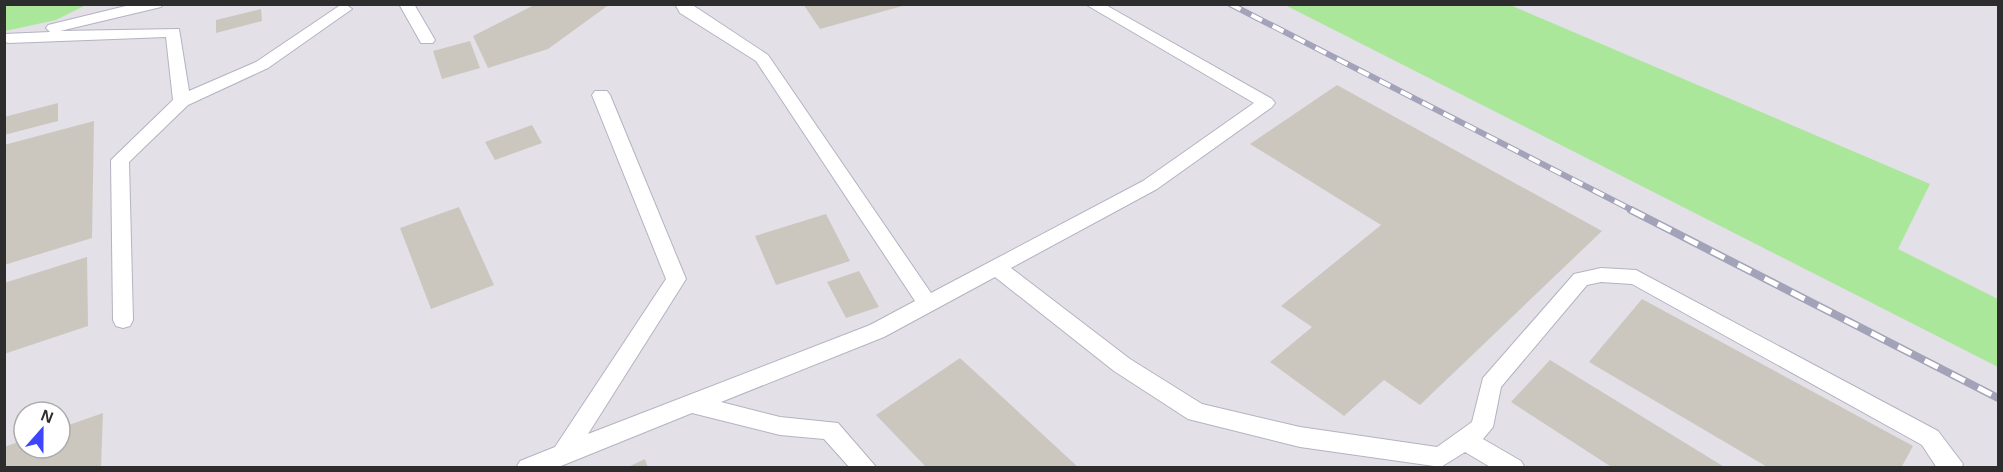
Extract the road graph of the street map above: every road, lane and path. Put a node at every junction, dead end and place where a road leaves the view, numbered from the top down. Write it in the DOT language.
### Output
graph roads {
  1 [pos="156,4"];
  2 [pos="406,4"];
  3 [pos="683,4"];
  4 [pos="1092,4"];
  5 [pos="344,9"];
  6 [pos="7,39"];
  7 [pos="427,40"];
  8 [pos="601,94"];
  9 [pos="182,101"];
  10 [pos="996,267"];
  11 [pos="928,304"];
  12 [pos="123,320"];
  13 [pos="692,404"];
  14 [pos="1464,440"];
  15 [pos="563,454"];
  16 [pos="528,468"];
  17 [pos="865,468"];
  18 [pos="1513,468"];
  19 [pos="1949,468"];
  1 -- 6 [label="lane"];
  2 -- 7 [label="lane"];
  3 -- 11 [label="lane"];
  4 -- 10 [label="lane"];
  5 -- 9 [label="lane"];
  6 -- 9 [label="lane"];
  8 -- 15 [label="lane"];
  9 -- 12 [label="lane"];
  10 -- 11 [label="lane"];
  10 -- 14 [label="lane"];
  11 -- 13 [label="lane"];
  13 -- 15 [label="lane"];
  13 -- 17 [label="lane"];
  14 -- 18 [label="lane"];
  14 -- 19 [label="lane"];
  15 -- 16 [label="lane"];
}
